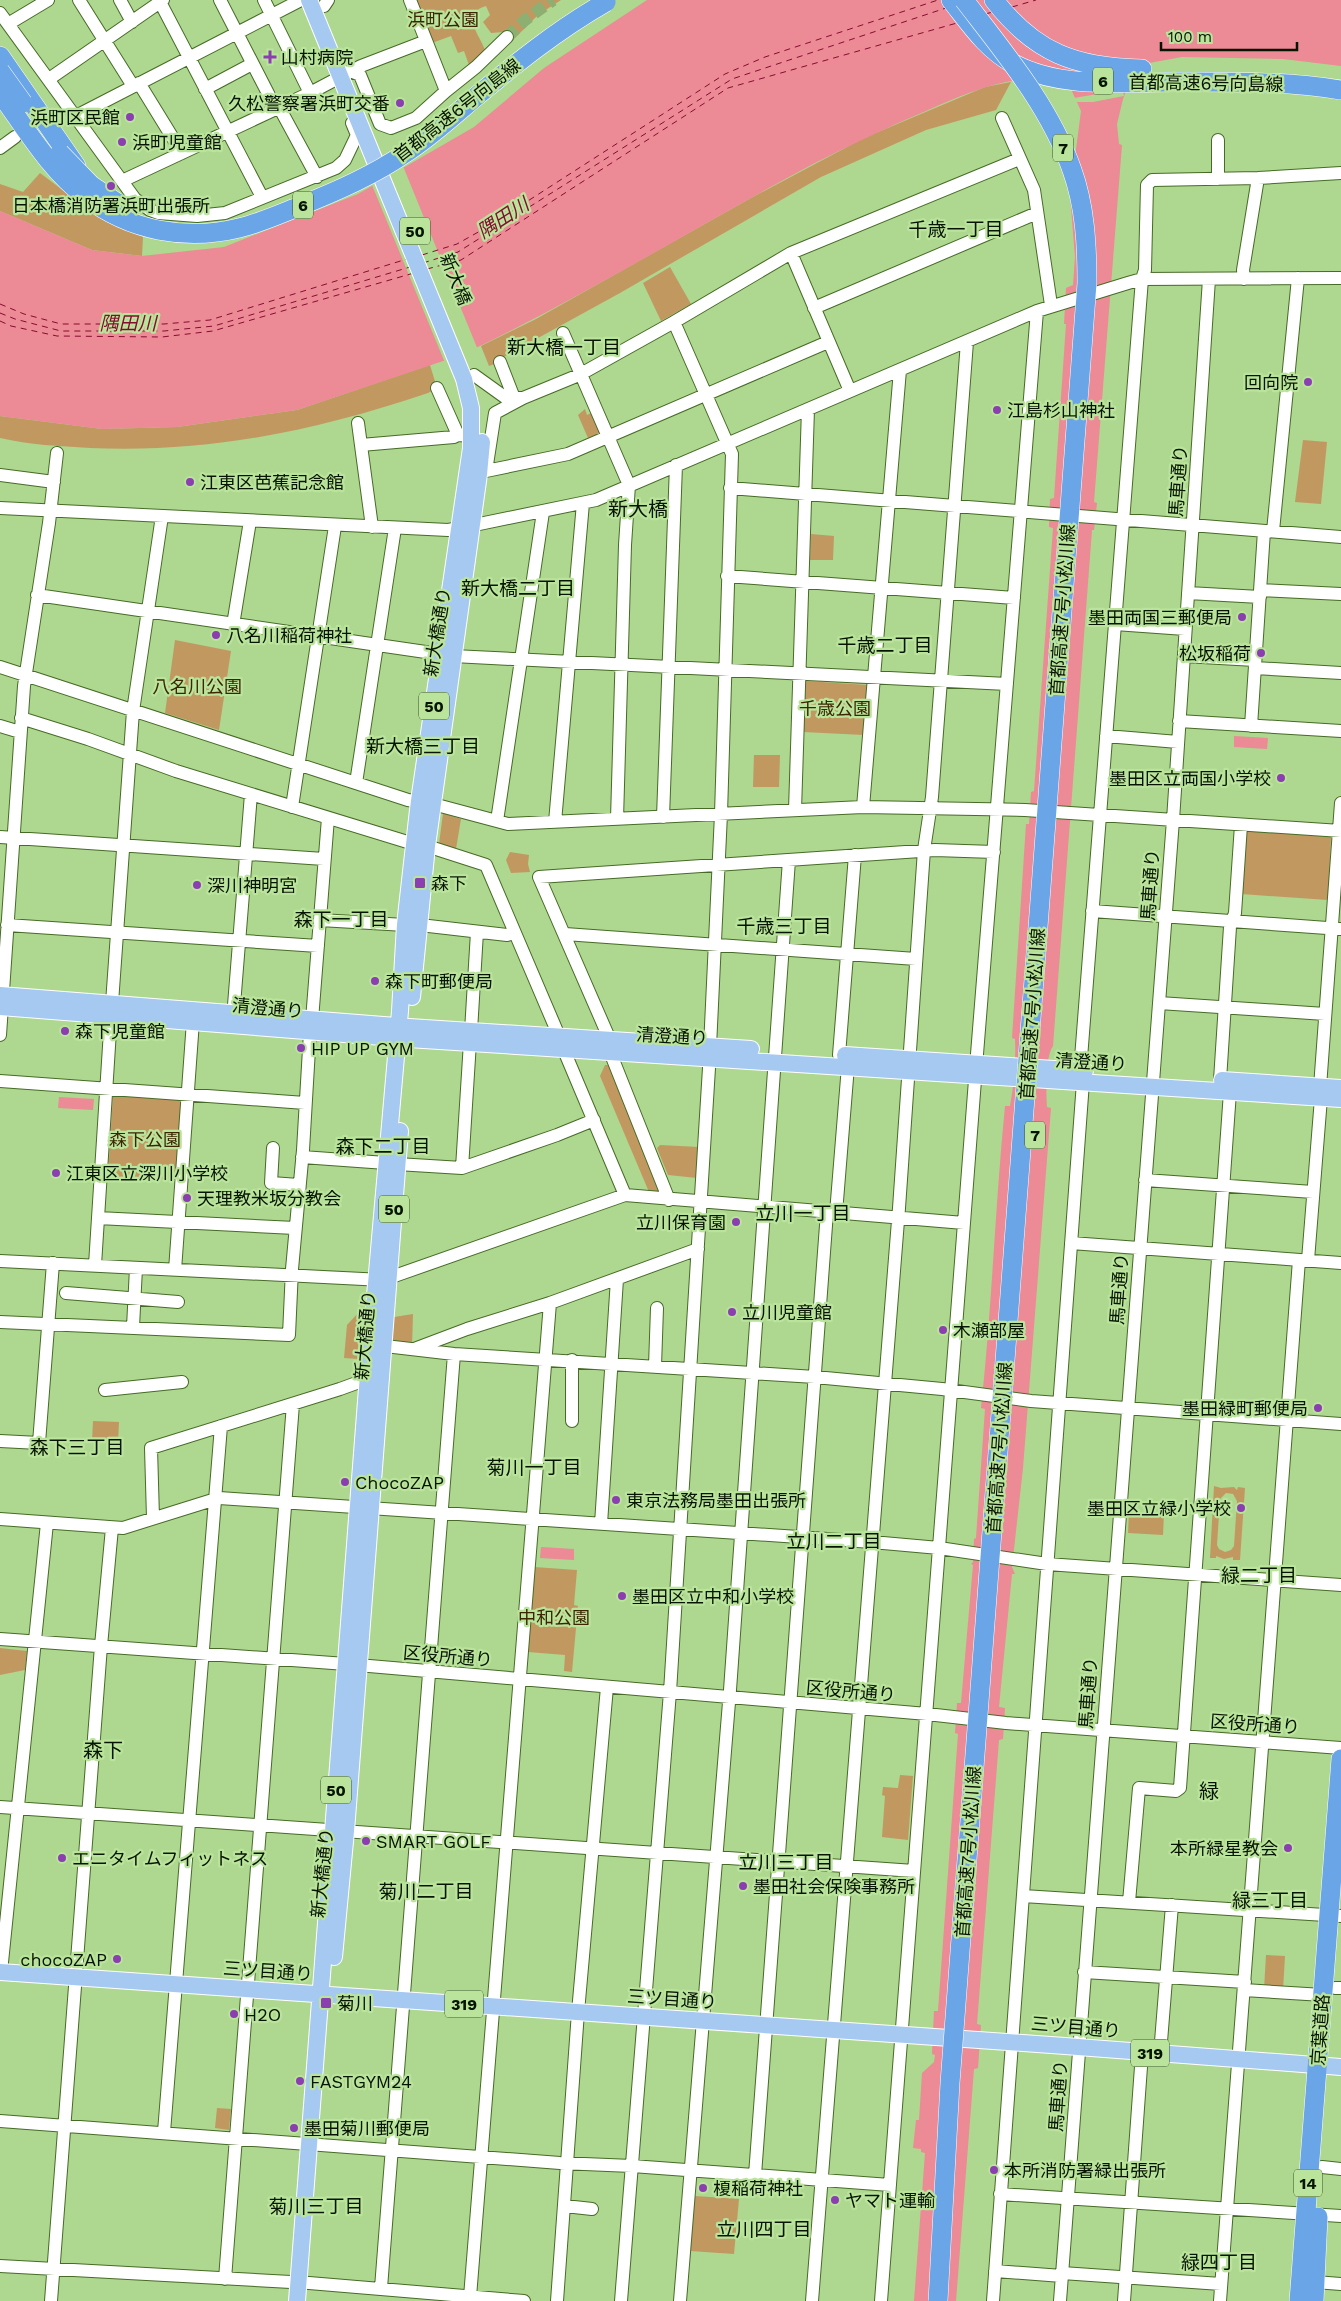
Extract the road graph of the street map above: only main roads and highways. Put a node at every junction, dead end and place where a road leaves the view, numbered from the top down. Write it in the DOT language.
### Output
graph roads {
  1 [pos="586,0"];
  2 [pos="951,0"];
  3 [pos="964,0"];
  4 [pos="980,0"];
  5 [pos="994,0"];
  6 [pos="321,1"];
  7 [pos="608,1"];
  8 [pos="0,56"];
  9 [pos="0,71"];
  10 [pos="1341,78"];
  11 [pos="1341,90"];
  12 [pos="0,92"];
  13 [pos="0,108"];
  14 [pos="88,191"];
  15 [pos="469,377"];
  16 [pos="466,527"];
  17 [pos="1,1001"];
  18 [pos="112,1009"];
  19 [pos="311,1026"];
  20 [pos="403,1033"];
  21 [pos="1341,1088"];
  22 [pos="1320,1092"];
  23 [pos="1341,1099"];
  24 [pos="383,1279"];
  25 [pos="364,1507"];
  26 [pos="1341,1759"];
  27 [pos="1338,1912"];
  28 [pos="1,1972"];
  29 [pos="1333,1990"];
  30 [pos="325,1995"];
  31 [pos="1329,2066"];
  32 [pos="1312,2214"];
  33 [pos="304,2282"];
  34 [pos="297,2301"];
  35 [pos="308,2301"];
  36 [pos="938,2301"];
  37 [pos="950,2301"];
  38 [pos="1299,2301"];
  39 [pos="1314,2301"];
  1 -- 14 [label="highway, 首都高速6号向島線 / 6, bridge"];
  2 -- 11 [label="highway, 首都高速6号向島線 / 6, bridge"];
  3 -- 36 [label="highway, 首都高速7号小松川線 / 7, bridge"];
  4 -- 37 [label="highway, 首都高速7号小松川線 / 7"];
  5 -- 10 [label="highway, 首都高速6号向島線 / 6"];
  6 -- 15 [label="main road, 新大橋 / 50"];
  7 -- 14 [label="highway, 首都高速6号向島線 / 6, bridge"];
  8 -- 14 [label="highway, bridge"];
  9 -- 14 [label="highway, 首都高速6号向島線 / 6, bridge"];
  12 -- 14 [label="highway, 首都高速6号向島線 / 6, bridge"];
  13 -- 14 [label="highway, 6, bridge"];
  15 -- 16 [label="main road, 新大橋通り / 50"];
  15 -- 16 [label="main road, 新大橋通り / 50"];
  16 -- 20 [label="main road, 新大橋通り / 50"];
  17 -- 18 [label="main road, 清澄通り"];
  18 -- 19 [label="main road, 清澄通り"];
  18 -- 19 [label="main road, 清澄通り"];
  19 -- 20 [label="main road, 清澄通り"];
  20 -- 22 [label="main road, 清澄通り"];
  20 -- 24 [label="main road, 新大橋通り / 50"];
  21 -- 22 [label="main road, 清澄通り"];
  22 -- 23 [label="main road, 清澄通り"];
  24 -- 25 [label="main road, 新大橋通り / 50"];
  24 -- 25 [label="main road, 新大橋通り / 50"];
  25 -- 30 [label="main road, 新大橋通り / 50"];
  26 -- 27 [label="highway, 京葉道路 / 14"];
  27 -- 29 [label="highway, 京葉道路 / 14"];
  28 -- 30 [label="main road, 三ツ目通り / 319"];
  29 -- 31 [label="highway, 京葉道路 / 14"];
  30 -- 31 [label="main road, 三ツ目通り / 319"];
  30 -- 33 [label="main road, 新大橋通り / 50"];
  31 -- 32 [label="highway, 京葉道路 / 14"];
  31 -- 32 [label="highway, 京葉道路 / 14"];
  32 -- 38 [label="highway, 京葉道路 / 14"];
  32 -- 39 [label="highway, 京葉道路 / 14"];
  33 -- 34 [label="main road, 新大橋通り / 50"];
  33 -- 35 [label="main road, 新大橋通り / 50"];
}
